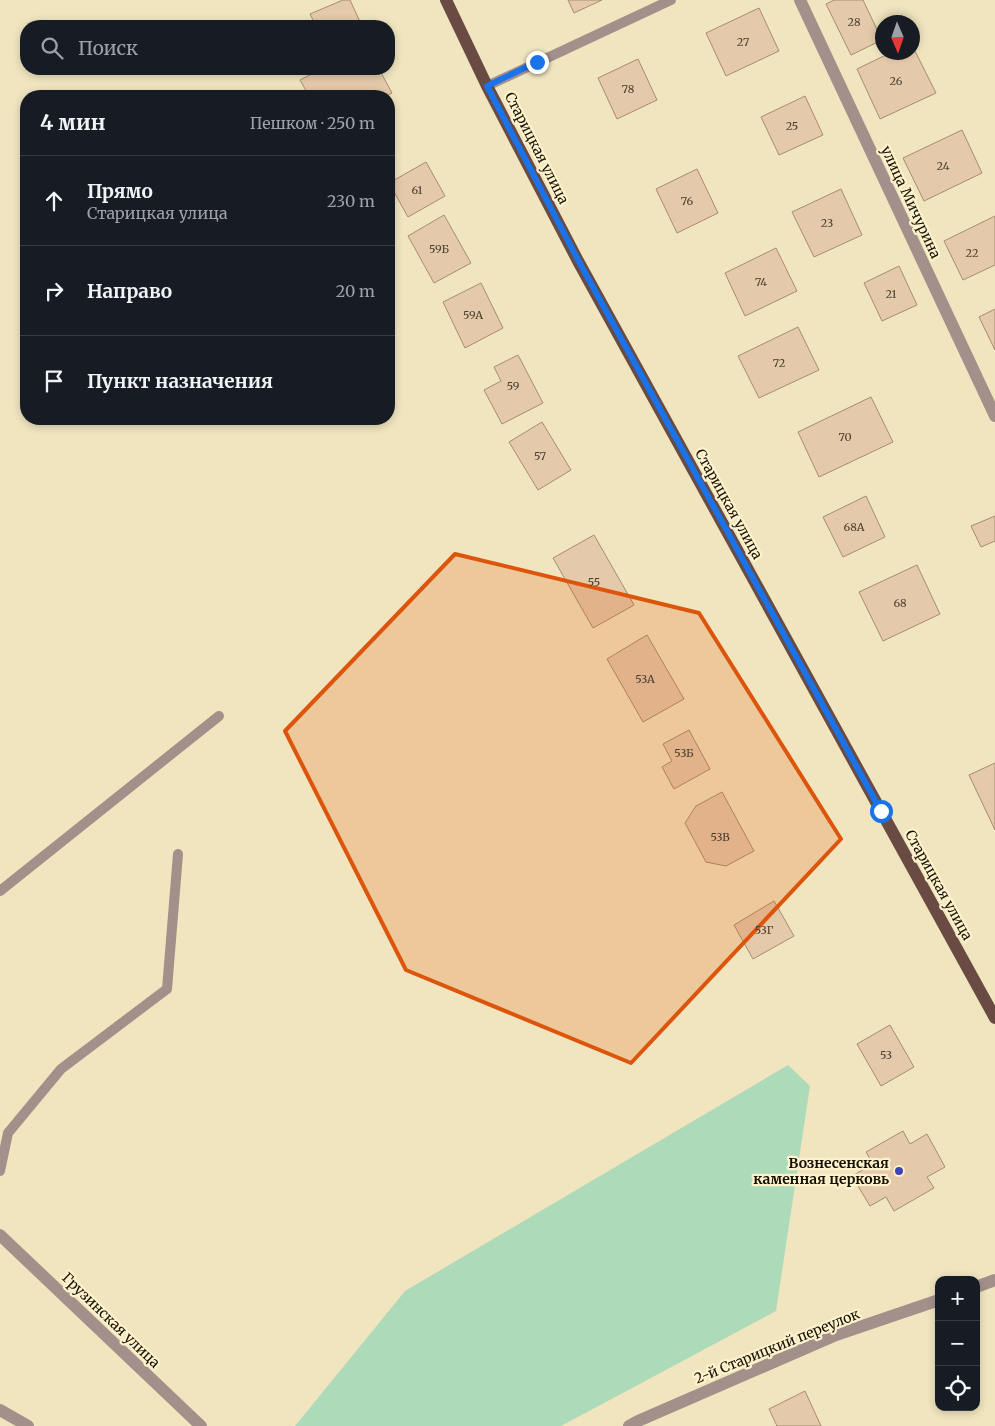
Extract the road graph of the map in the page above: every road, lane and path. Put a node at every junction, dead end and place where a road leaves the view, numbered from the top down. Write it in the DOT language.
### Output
graph roads {
  1 [pos="446,0"];
  2 [pos="671,0"];
  3 [pos="800,0"];
  4 [pos="487,86"];
  5 [pos="995,416"];
  6 [pos="219,716"];
  7 [pos="178,854"];
  8 [pos="0,891"];
  9 [pos="995,1018"];
  10 [pos="0,1171"];
  11 [pos="0,1235"];
  12 [pos="995,1280"];
  13 [pos="980,1286"];
  14 [pos="935,1301"];
  15 [pos="0,1410"];
  16 [pos="28,1426"];
  17 [pos="201,1426"];
  18 [pos="629,1426"];
  1 -- 4 [label="main road, Старицкая улица"];
  2 -- 4 [label="lane"];
  3 -- 5 [label="street, улица Мичурина"];
  4 -- 9 [label="main road, Старицкая улица"];
  6 -- 8 [label="lane"];
  7 -- 10 [label="lane"];
  11 -- 17 [label="street, Грузинская улица"];
  12 -- 13 [label="street"];
  14 -- 18 [label="street, 2-й Старицкий переулок"];
  15 -- 16 [label="street"];
}
